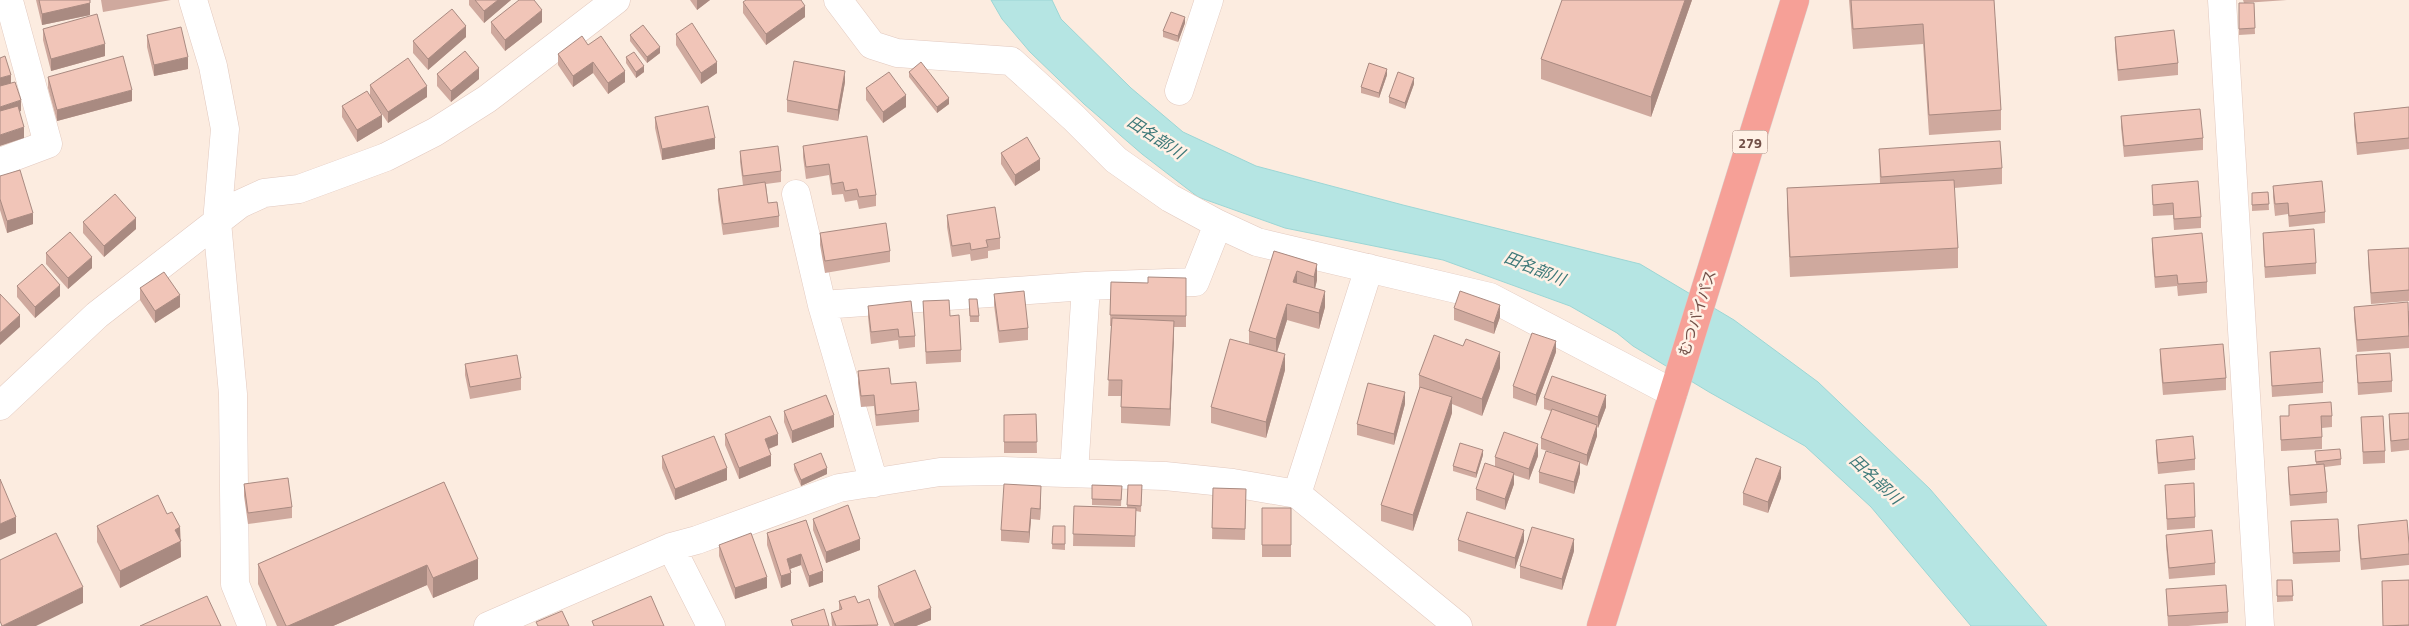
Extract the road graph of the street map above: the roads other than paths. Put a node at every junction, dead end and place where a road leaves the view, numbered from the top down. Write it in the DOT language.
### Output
graph roads {
  1 [pos="193,0"];
  2 [pos="616,0"];
  3 [pos="838,0"];
  4 [pos="1209,0"];
  5 [pos="1795,0"];
  6 [pos="2222,0"];
  7 [pos="10,1"];
  8 [pos="1179,91"];
  9 [pos="0,162"];
  10 [pos="796,194"];
  11 [pos="217,222"];
  12 [pos="1218,224"];
  13 [pos="1368,268"];
  14 [pos="1086,286"];
  15 [pos="822,306"];
  16 [pos="1674,386"];
  17 [pos="0,406"];
  18 [pos="1074,473"];
  19 [pos="874,483"];
  20 [pos="1297,494"];
  21 [pos="671,547"];
  22 [pos="252,626"];
  23 [pos="488,626"];
  24 [pos="711,626"];
  25 [pos="1458,626"];
  26 [pos="1600,626"];
  27 [pos="2260,626"];
  1 -- 11 [label="street"];
  2 -- 11 [label="street"];
  3 -- 12 [label="street"];
  4 -- 8 [label="street"];
  5 -- 16 [label="highway, むつバイパス / 279"];
  6 -- 27 [label="street"];
  7 -- 9 [label="street"];
  10 -- 15 [label="street"];
  11 -- 17 [label="street"];
  11 -- 22 [label="street"];
  12 -- 13 [label="street"];
  12 -- 14 [label="street"];
  13 -- 16 [label="street"];
  13 -- 20 [label="street"];
  14 -- 15 [label="street"];
  14 -- 18 [label="street"];
  15 -- 19 [label="street"];
  16 -- 26 [label="highway, むつバイパス / 279"];
  18 -- 19 [label="street"];
  18 -- 20 [label="street"];
  19 -- 21 [label="street"];
  20 -- 25 [label="street"];
  21 -- 23 [label="street"];
  21 -- 24 [label="street"];
}
